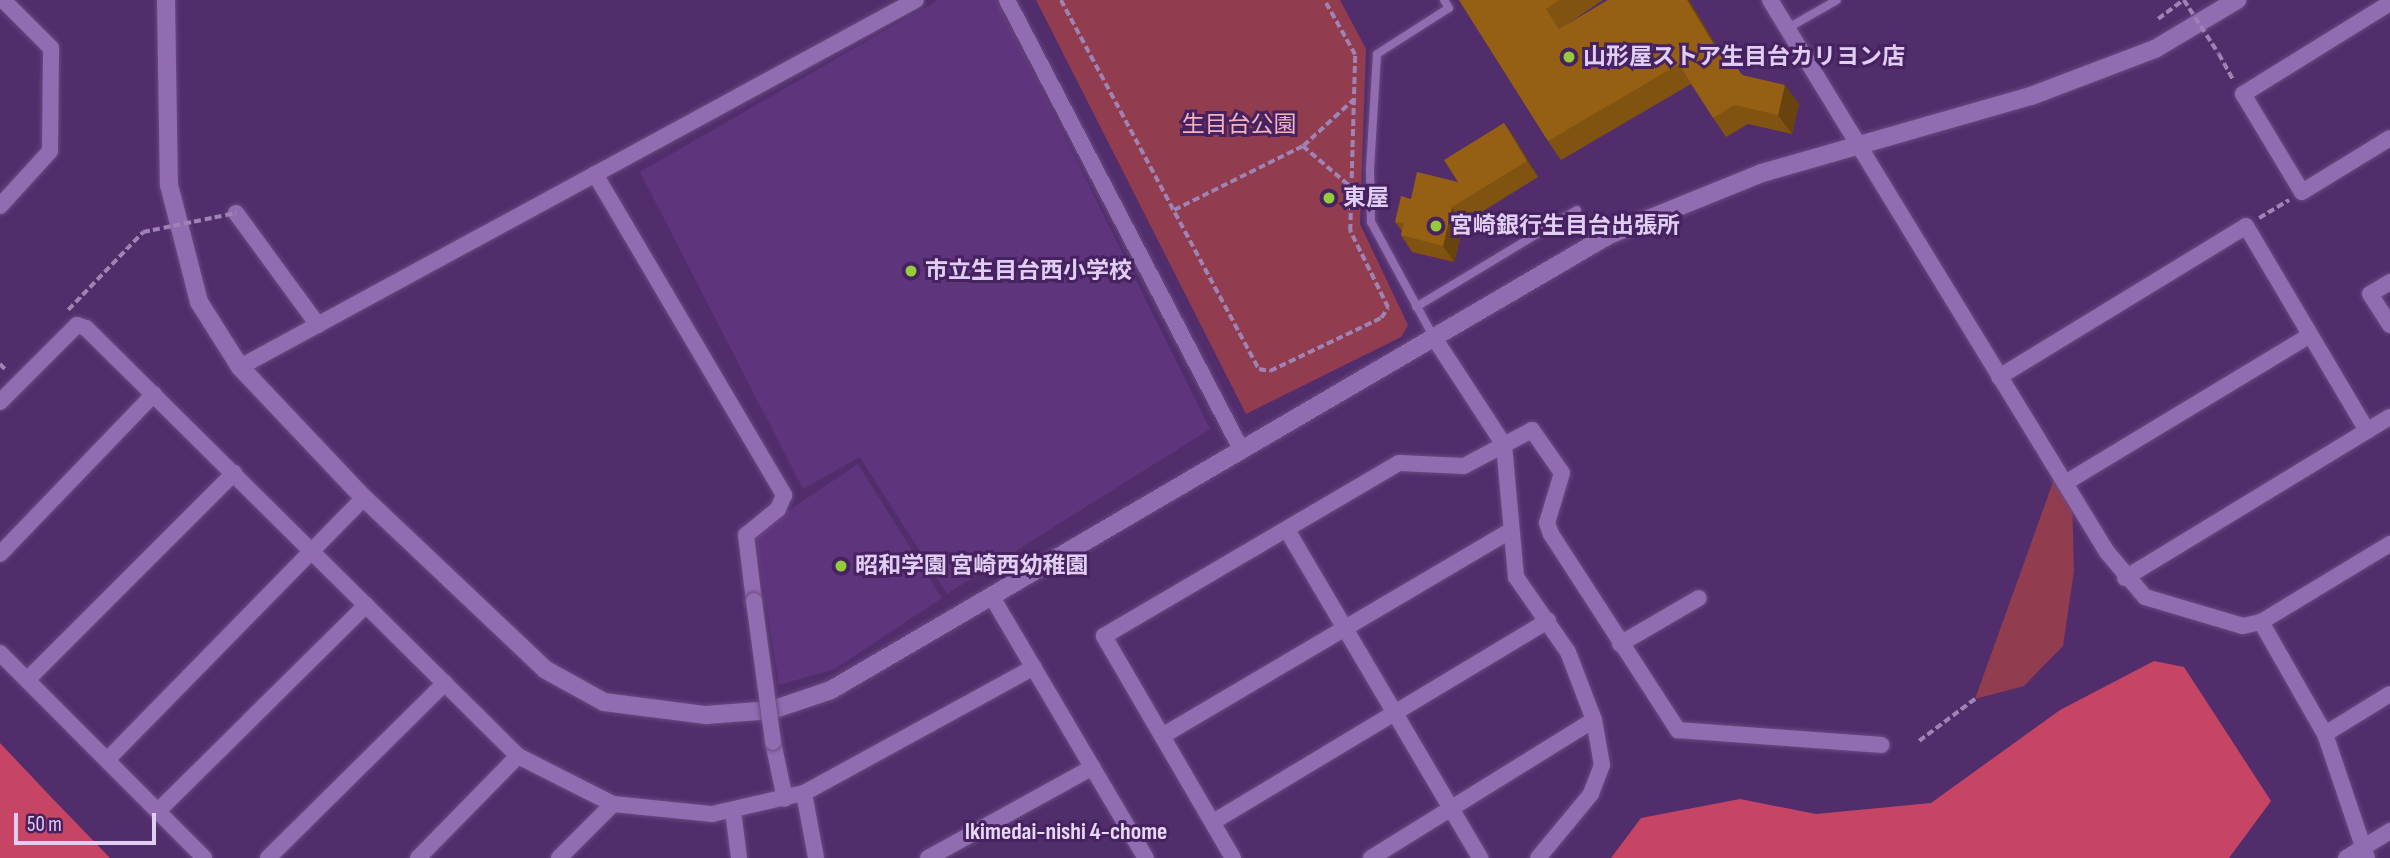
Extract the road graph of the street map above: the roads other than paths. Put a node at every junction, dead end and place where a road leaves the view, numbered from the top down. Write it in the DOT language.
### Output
graph roads {
  1 [pos="2,0"];
  2 [pos="166,0"];
  3 [pos="916,0"];
  4 [pos="1007,0"];
  5 [pos="1444,0"];
  6 [pos="1770,0"];
  7 [pos="1837,0"];
  8 [pos="2236,0"];
  9 [pos="2390,4"];
  10 [pos="1788,28"];
  11 [pos="2390,138"];
  12 [pos="1859,143"];
  13 [pos="594,174"];
  14 [pos="0,206"];
  15 [pos="1577,210"];
  16 [pos="236,213"];
  17 [pos="2390,282"];
  18 [pos="1416,307"];
  19 [pos="318,325"];
  20 [pos="2390,325"];
  21 [pos="2310,335"];
  22 [pos="1433,336"];
  23 [pos="240,367"];
  24 [pos="1999,377"];
  25 [pos="154,394"];
  26 [pos="0,402"];
  27 [pos="2390,417"];
  28 [pos="2367,431"];
  29 [pos="1504,445"];
  30 [pos="1240,447"];
  31 [pos="234,473"];
  32 [pos="2065,483"];
  33 [pos="364,498"];
  34 [pos="1287,530"];
  35 [pos="1510,531"];
  36 [pos="2390,544"];
  37 [pos="312,551"];
  38 [pos="0,554"];
  39 [pos="2125,578"];
  40 [pos="992,597"];
  41 [pos="1699,598"];
  42 [pos="366,605"];
  43 [pos="1548,621"];
  44 [pos="2261,622"];
  45 [pos="1343,625"];
  46 [pos="1620,643"];
  47 [pos="0,653"];
  48 [pos="1034,667"];
  49 [pos="27,680"];
  50 [pos="445,684"];
  51 [pos="2390,694"];
  52 [pos="1395,713"];
  53 [pos="1594,720"];
  54 [pos="2325,734"];
  55 [pos="1162,736"];
  56 [pos="1881,744"];
  57 [pos="518,756"];
  58 [pos="107,760"];
  59 [pos="1093,767"];
  60 [pos="804,793"];
  61 [pos="785,799"];
  62 [pos="614,804"];
  63 [pos="1452,810"];
  64 [pos="158,811"];
  65 [pos="733,811"];
  66 [pos="1213,822"];
  67 [pos="2390,831"];
  68 [pos="2364,853"];
  69 [pos="204,858"];
  70 [pos="268,858"];
  71 [pos="418,858"];
  72 [pos="559,858"];
  73 [pos="738,858"];
  74 [pos="816,858"];
  75 [pos="928,858"];
  76 [pos="1146,858"];
  77 [pos="1233,858"];
  78 [pos="1371,858"];
  79 [pos="1480,858"];
  80 [pos="1538,858"];
  81 [pos="2346,858"];
  1 -- 14 [label="street"];
  2 -- 23 [label="street"];
  3 -- 13 [label="street"];
  4 -- 30 [label="street"];
  5 -- 18 [label="lane"];
  6 -- 10 [label="street"];
  7 -- 10 [label="lane"];
  8 -- 12 [label="street"];
  9 -- 11 [label="street"];
  10 -- 12 [label="street"];
  12 -- 22 [label="street"];
  12 -- 24 [label="street"];
  13 -- 19 [label="street"];
  13 -- 61 [label="street, bridge"];
  15 -- 18 [label="lane"];
  16 -- 19 [label="street"];
  17 -- 20 [label="street"];
  18 -- 22 [label="lane"];
  19 -- 23 [label="street"];
  21 -- 24 [label="street"];
  21 -- 28 [label="street"];
  21 -- 32 [label="street"];
  22 -- 29 [label="street"];
  22 -- 30 [label="street"];
  23 -- 33 [label="street"];
  24 -- 32 [label="street"];
  25 -- 26 [label="street"];
  25 -- 31 [label="street"];
  25 -- 38 [label="street"];
  27 -- 28 [label="street"];
  28 -- 39 [label="street"];
  29 -- 34 [label="street"];
  29 -- 35 [label="street"];
  29 -- 46 [label="street"];
  30 -- 40 [label="street"];
  31 -- 37 [label="street"];
  31 -- 49 [label="street"];
  32 -- 39 [label="street"];
  33 -- 37 [label="street"];
  33 -- 40 [label="street"];
  34 -- 45 [label="street"];
  34 -- 55 [label="street"];
  35 -- 43 [label="street"];
  35 -- 45 [label="street"];
  36 -- 44 [label="street"];
  37 -- 42 [label="street"];
  37 -- 58 [label="street"];
  39 -- 44 [label="street"];
  40 -- 48 [label="street"];
  41 -- 46 [label="street"];
  42 -- 50 [label="street"];
  42 -- 64 [label="street"];
  43 -- 52 [label="street"];
  43 -- 53 [label="street"];
  44 -- 54 [label="street"];
  45 -- 52 [label="street"];
  45 -- 55 [label="street"];
  46 -- 56 [label="street"];
  47 -- 49 [label="street"];
  48 -- 59 [label="street"];
  48 -- 60 [label="street"];
  49 -- 58 [label="street"];
  50 -- 57 [label="street"];
  50 -- 70 [label="street"];
  51 -- 54 [label="street"];
  52 -- 63 [label="street"];
  52 -- 66 [label="street"];
  53 -- 63 [label="street"];
  53 -- 80 [label="street"];
  54 -- 68 [label="street"];
  55 -- 66 [label="street"];
  57 -- 62 [label="street"];
  57 -- 71 [label="street"];
  58 -- 64 [label="street"];
  59 -- 75 [label="street"];
  59 -- 76 [label="street"];
  60 -- 61 [label="street"];
  60 -- 74 [label="street"];
  61 -- 65 [label="street"];
  62 -- 65 [label="street"];
  62 -- 72 [label="street"];
  63 -- 78 [label="street"];
  63 -- 79 [label="street"];
  64 -- 69 [label="street"];
  65 -- 73 [label="street"];
  66 -- 77 [label="street"];
  67 -- 68 [label="street"];
  68 -- 81 [label="street"];
}
